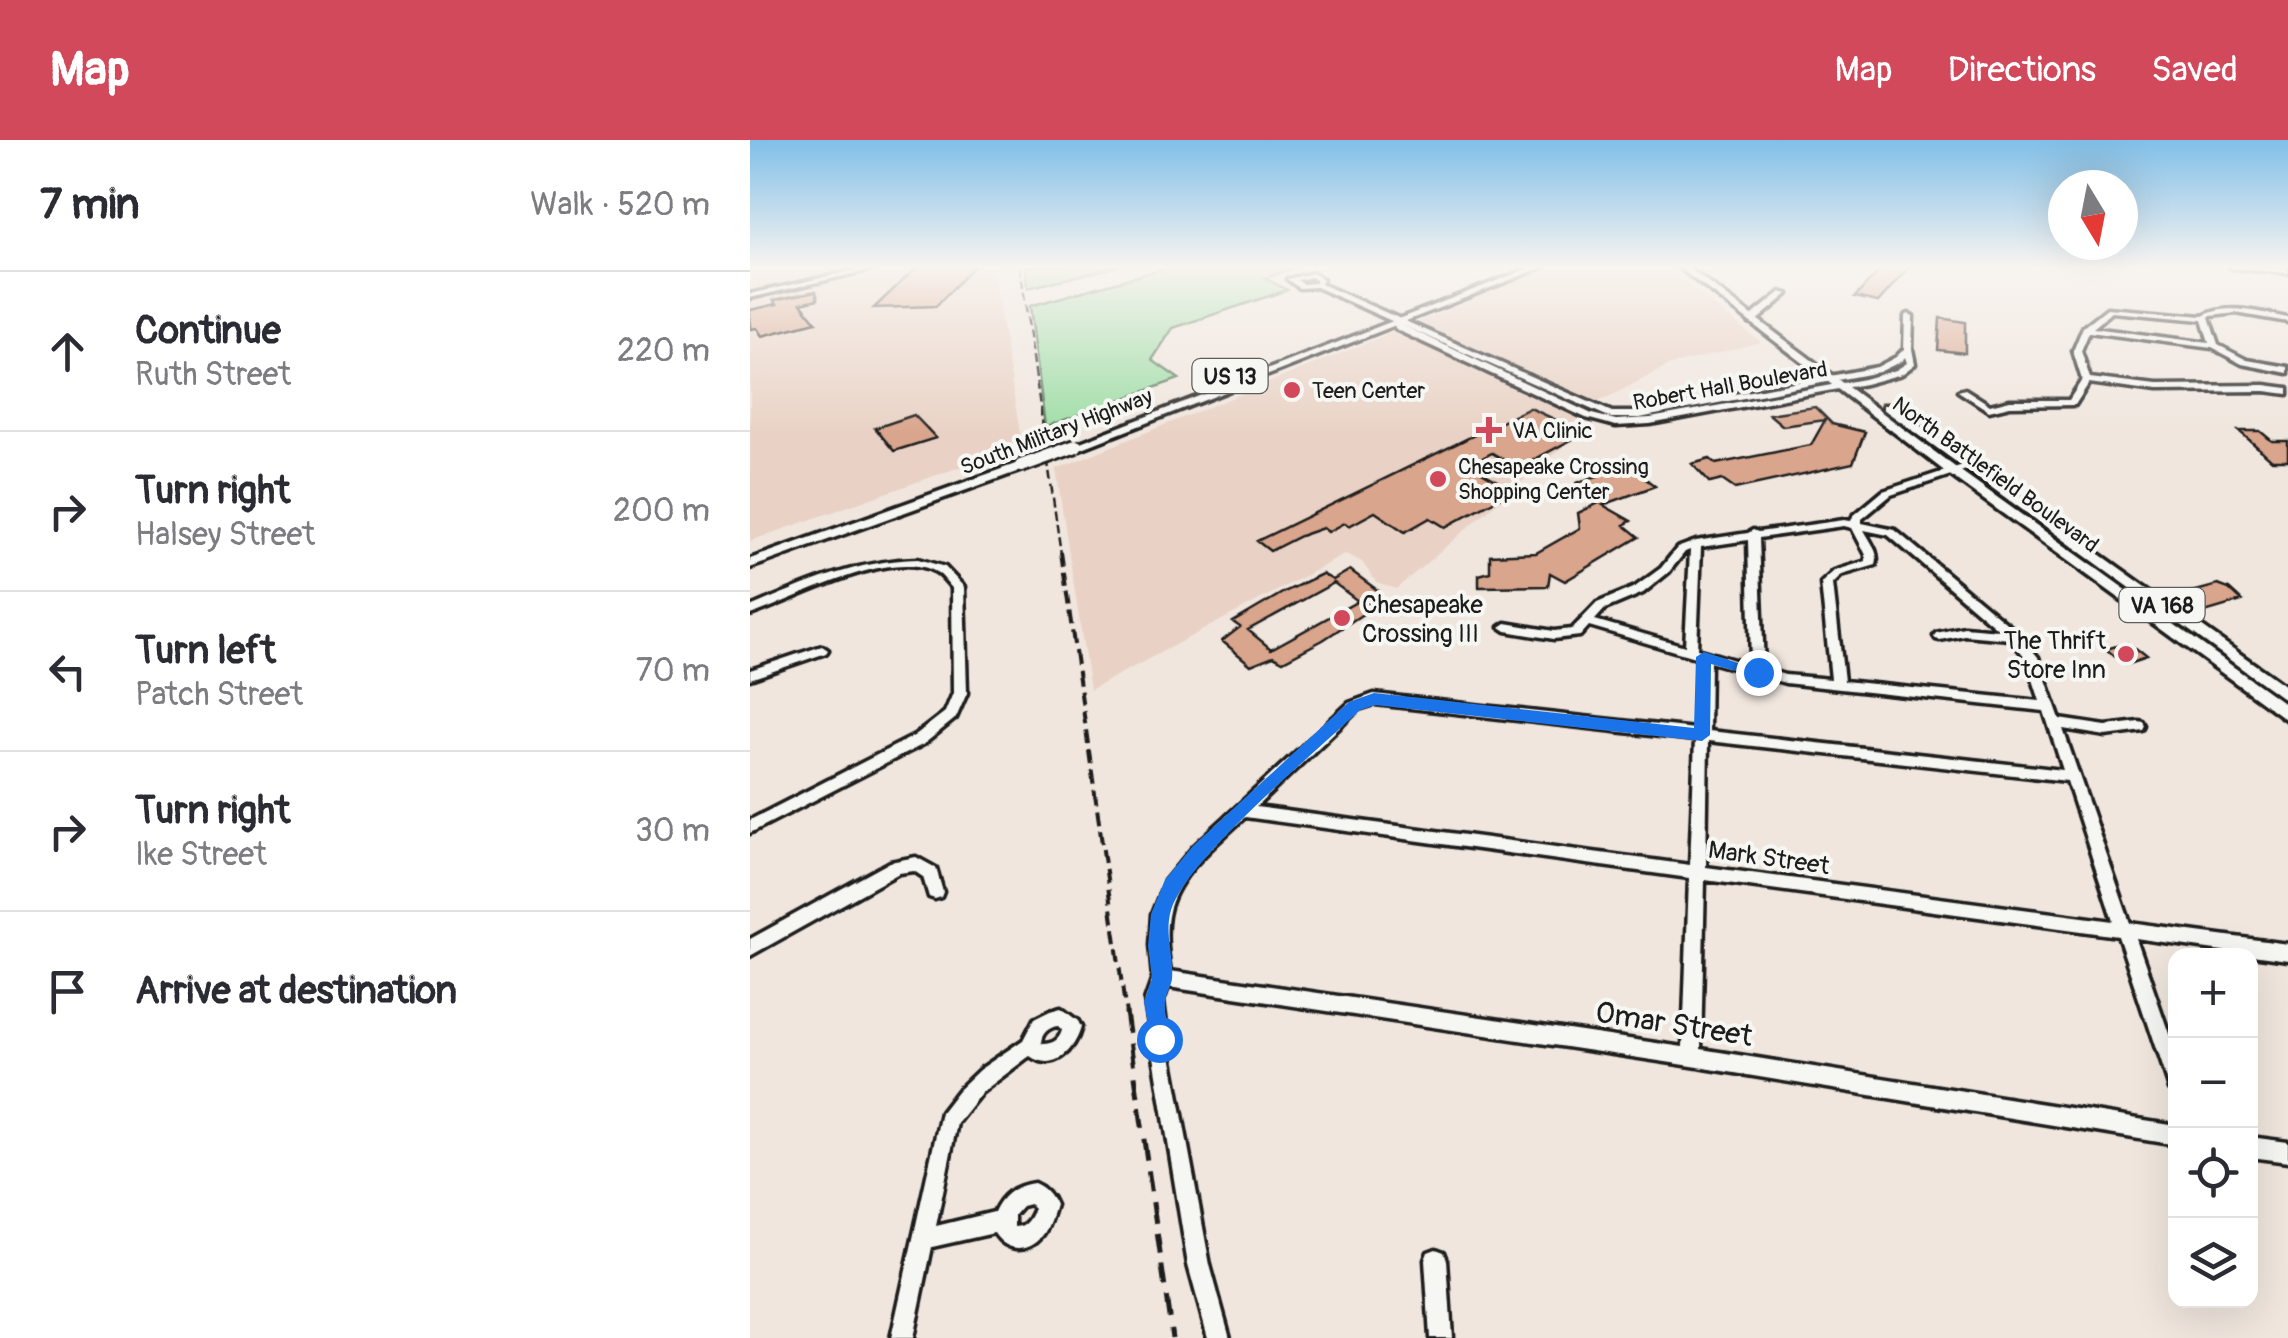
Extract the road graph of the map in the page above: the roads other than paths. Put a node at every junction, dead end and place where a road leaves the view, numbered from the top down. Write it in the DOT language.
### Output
graph roads {
  1 [pos="1387,322"];
  2 [pos="1394,322"];
  3 [pos="1400,322"];
  4 [pos="1762,322"];
  5 [pos="1909,322"];
  6 [pos="2094,322"];
  7 [pos="2206,322"];
  8 [pos="2086,329"];
  9 [pos="2214,346"];
  10 [pos="2288,370"];
  11 [pos="2086,380"];
  12 [pos="1841,381"];
  13 [pos="1962,391"];
  14 [pos="2288,391"];
  15 [pos="1659,412"];
  16 [pos="1616,423"];
  17 [pos="1021,461"];
  18 [pos="1969,466"];
  19 [pos="1951,470"];
  20 [pos="1856,525"];
  21 [pos="1753,533"];
  22 [pos="1696,544"];
  23 [pos="750,553"];
  24 [pos="750,564"];
  25 [pos="750,611"];
  26 [pos="1588,622"];
  27 [pos="1506,627"];
  28 [pos="2013,635"];
  29 [pos="1940,636"];
  30 [pos="822,650"];
  31 [pos="1697,655"];
  32 [pos="1758,672"];
  33 [pos="750,675"];
  34 [pos="1838,686"];
  35 [pos="2288,696"];
  36 [pos="2050,707"];
  37 [pos="2288,715"];
  38 [pos="2056,723"];
  39 [pos="2139,727"];
  40 [pos="1702,735"];
  41 [pos="2070,776"];
  42 [pos="1244,811"];
  43 [pos="750,826"];
  44 [pos="1698,873"];
  45 [pos="936,892"];
  46 [pos="2121,930"];
  47 [pos="750,948"];
  48 [pos="2288,952"];
  49 [pos="1162,978"];
  50 [pos="1032,1045"];
  51 [pos="1692,1057"];
  52 [pos="2168,1062"];
  53 [pos="2168,1134"];
  54 [pos="2258,1147"];
  55 [pos="2288,1152"];
  56 [pos="1001,1221"];
  57 [pos="923,1239"];
  58 [pos="1436,1260"];
  59 [pos="902,1338"];
  60 [pos="1219,1338"];
  61 [pos="1442,1338"];
  1 -- 17 [label="main road, South Military Highway / US 13, bridge"];
  2 -- 16 [label="street, Robert Hall Boulevard"];
  3 -- 15 [label="street, Robert Hall Boulevard"];
  4 -- 12 [label="main road, North Battlefield Boulevard / VA 168"];
  5 -- 12 [label="street"];
  6 -- 8 [label="street"];
  7 -- 9 [label="street"];
  8 -- 9 [label="street"];
  8 -- 11 [label="street"];
  9 -- 10 [label="street"];
  11 -- 13 [label="street"];
  11 -- 14 [label="street"];
  12 -- 15 [label="street, Robert Hall Boulevard"];
  12 -- 16 [label="street, Robert Hall Boulevard"];
  12 -- 18 [label="main road, North Battlefield Boulevard / VA 168"];
  12 -- 19 [label="main road, North Battlefield Boulevard / VA 168"];
  15 -- 16 [label="street"];
  17 -- 23 [label="main road, South Military Highway / US 13"];
  17 -- 24 [label="main road, South Military Highway / US 13"];
  18 -- 19 [label="street"];
  18 -- 35 [label="main road, North Battlefield Boulevard / VA 168"];
  19 -- 20 [label="street"];
  19 -- 37 [label="main road, North Battlefield Boulevard / VA 168"];
  20 -- 21 [label="street"];
  20 -- 28 [label="street"];
  20 -- 34 [label="street"];
  21 -- 22 [label="street"];
  21 -- 32 [label="street"];
  22 -- 26 [label="street"];
  22 -- 31 [label="street"];
  25 -- 43 [label="street"];
  26 -- 27 [label="street"];
  26 -- 31 [label="street"];
  28 -- 29 [label="street"];
  28 -- 36 [label="street"];
  30 -- 33 [label="street"];
  31 -- 32 [label="street"];
  31 -- 40 [label="street"];
  32 -- 34 [label="street"];
  34 -- 36 [label="street"];
  36 -- 38 [label="street"];
  38 -- 39 [label="street"];
  38 -- 41 [label="street"];
  40 -- 41 [label="street"];
  40 -- 42 [label="street"];
  40 -- 44 [label="street"];
  41 -- 46 [label="street"];
  42 -- 44 [label="street, Mark Street"];
  42 -- 49 [label="street"];
  44 -- 46 [label="street, Mark Street"];
  44 -- 51 [label="street"];
  45 -- 47 [label="street"];
  46 -- 48 [label="street, Mark Street"];
  46 -- 52 [label="street"];
  49 -- 51 [label="street, Omar Street"];
  49 -- 60 [label="street"];
  50 -- 57 [label="street"];
  51 -- 53 [label="street, Omar Street"];
  54 -- 55 [label="street"];
  56 -- 57 [label="street"];
  57 -- 59 [label="street"];
  58 -- 61 [label="street"];
}
